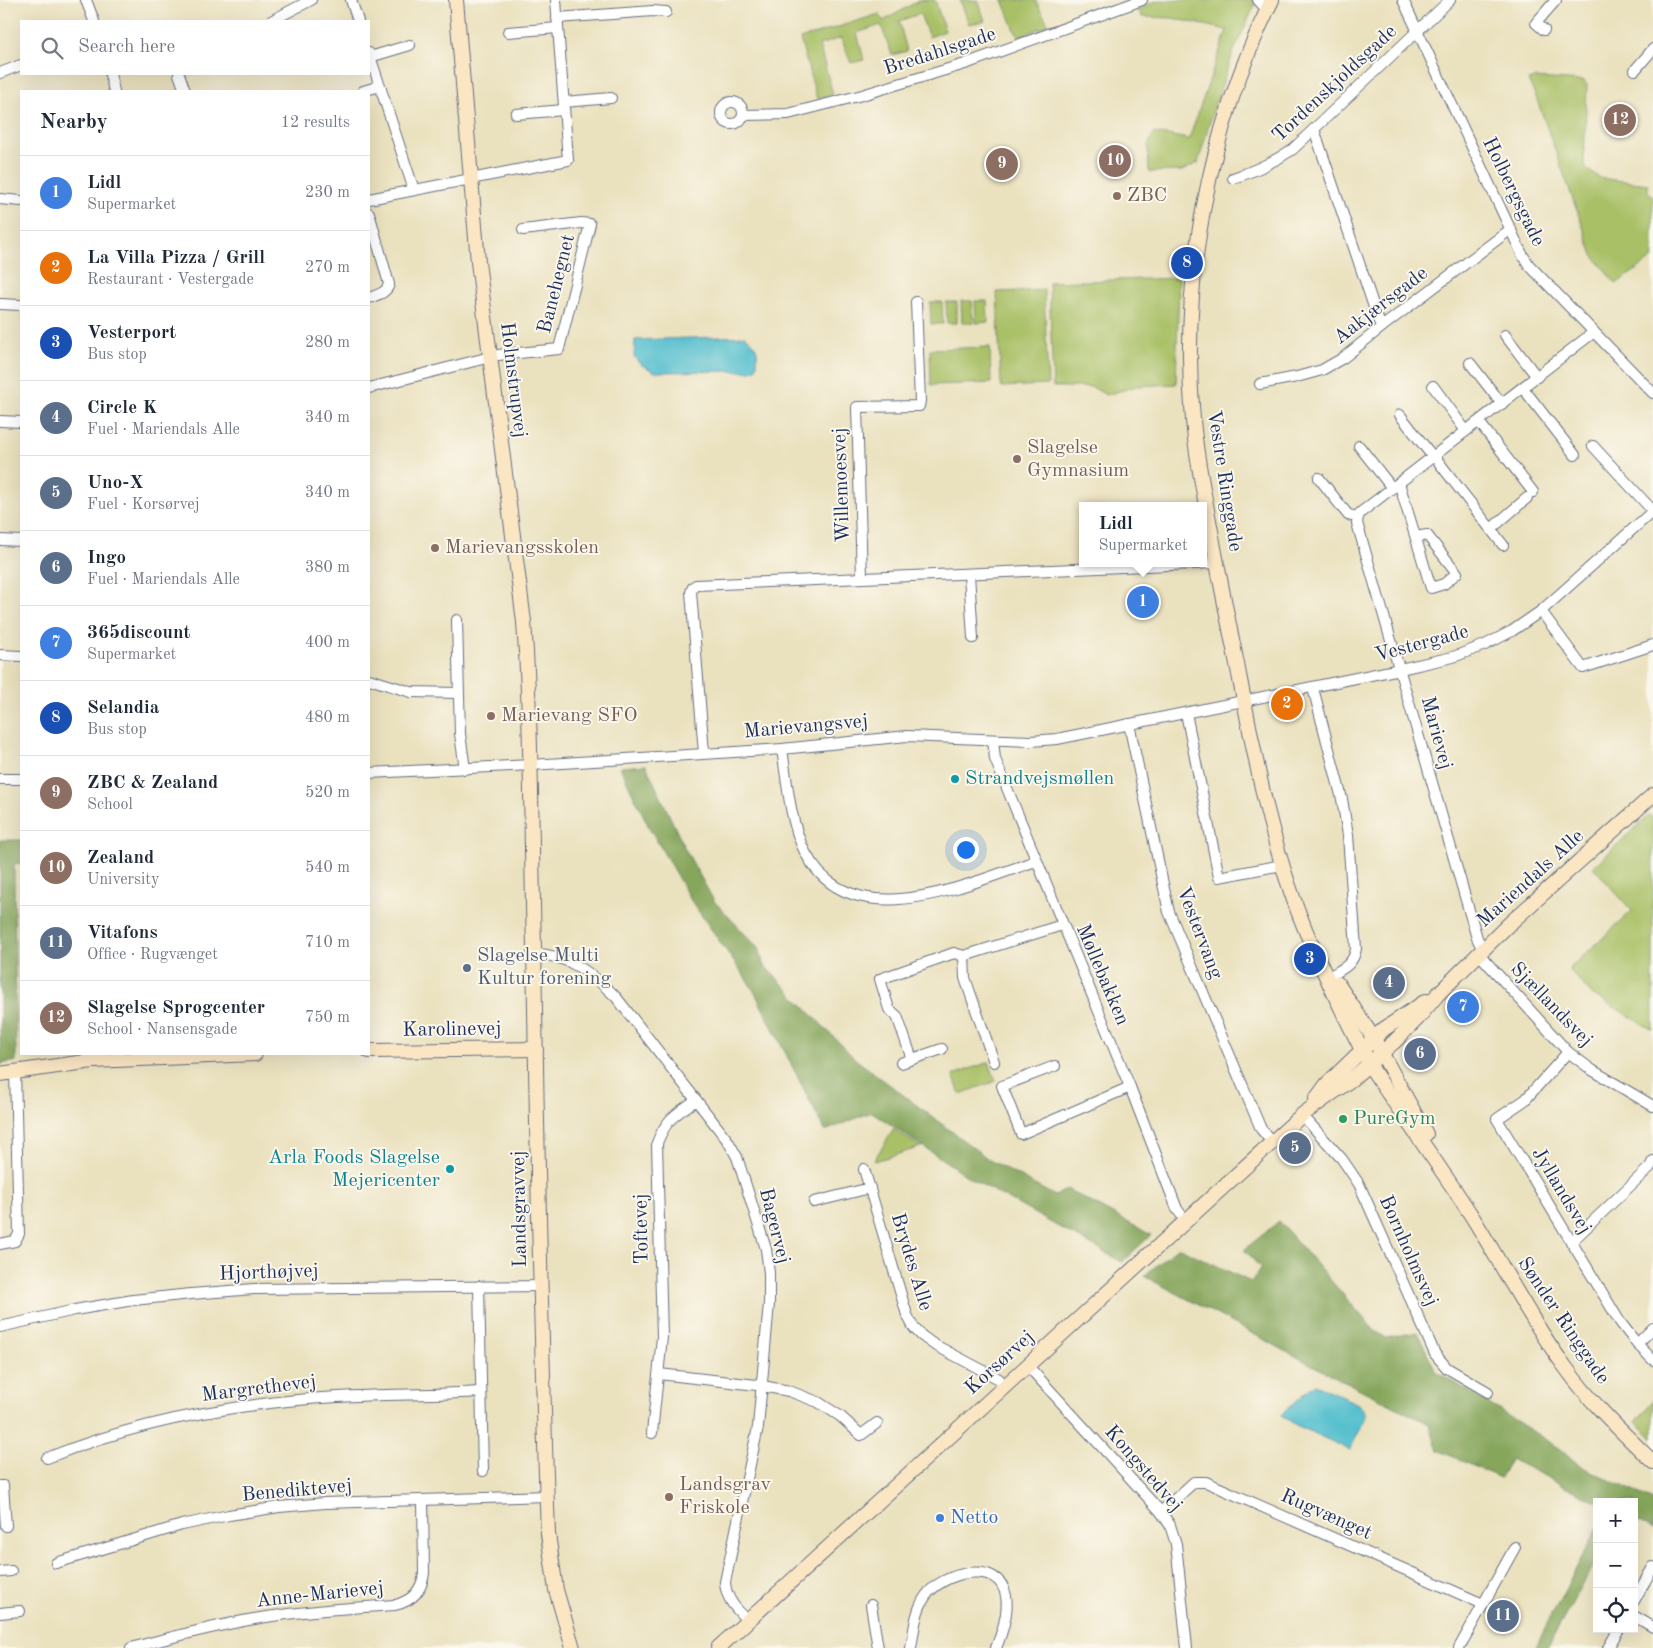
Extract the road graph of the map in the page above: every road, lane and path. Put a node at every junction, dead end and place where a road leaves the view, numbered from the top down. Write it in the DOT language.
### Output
graph roads {
  1 [pos="86,0"];
  2 [pos="311,0"];
  3 [pos="351,0"];
  4 [pos="456,0"];
  5 [pos="556,0"];
  6 [pos="1142,0"];
  7 [pos="1403,0"];
  8 [pos="1450,0"];
  9 [pos="1556,0"];
  10 [pos="1266,3"];
  11 [pos="666,12"];
  12 [pos="94,20"];
  13 [pos="273,20"];
  14 [pos="358,20"];
  15 [pos="558,23"];
  16 [pos="1544,30"];
  17 [pos="1418,31"];
  18 [pos="508,32"];
  19 [pos="410,45"];
  20 [pos="1653,49"];
  21 [pos="370,55"];
  22 [pos="370,58"];
  23 [pos="20,66"];
  24 [pos="1635,70"];
  25 [pos="0,73"];
  26 [pos="110,75"];
  27 [pos="180,75"];
  28 [pos="380,86"];
  29 [pos="114,90"];
  30 [pos="185,90"];
  31 [pos="366,90"];
  32 [pos="611,98"];
  33 [pos="564,106"];
  34 [pos="516,114"];
  35 [pos="743,115"];
  36 [pos="1314,129"];
  37 [pos="471,178"];
  38 [pos="1233,178"];
  39 [pos="414,190"];
  40 [pos="370,198"];
  41 [pos="0,199"];
  42 [pos="20,201"];
  43 [pos="370,217"];
  44 [pos="1511,229"];
  45 [pos="523,230"];
  46 [pos="370,298"];
  47 [pos="916,302"];
  48 [pos="0,304"];
  49 [pos="20,305"];
  50 [pos="1383,326"];
  51 [pos="1594,332"];
  52 [pos="1505,335"];
  53 [pos="490,358"];
  54 [pos="1470,363"];
  55 [pos="1537,377"];
  56 [pos="1260,384"];
  57 [pos="1433,386"];
  58 [pos="370,388"];
  59 [pos="1523,388"];
  60 [pos="1653,393"];
  61 [pos="1502,404"];
  62 [pos="1400,415"];
  63 [pos="0,421"];
  64 [pos="20,422"];
  65 [pos="1479,422"];
  66 [pos="1466,431"];
  67 [pos="1359,446"];
  68 [pos="1593,446"];
  69 [pos="1575,455"];
  70 [pos="1433,457"];
  71 [pos="1319,478"];
  72 [pos="1396,486"];
  73 [pos="1205,502"];
  74 [pos="1653,511"];
  75 [pos="1207,512"];
  76 [pos="1357,520"];
  77 [pos="1491,529"];
  78 [pos="1416,537"];
  79 [pos="0,540"];
  80 [pos="20,541"];
  81 [pos="1503,545"];
  82 [pos="1207,563"];
  83 [pos="1217,563"];
  84 [pos="1127,567"];
  85 [pos="969,574"];
  86 [pos="862,578"];
  87 [pos="1541,611"];
  88 [pos="457,620"];
  89 [pos="973,638"];
  90 [pos="1653,645"];
  91 [pos="0,655"];
  92 [pos="20,656"];
  93 [pos="1400,669"];
  94 [pos="370,679"];
  95 [pos="1312,688"];
  96 [pos="458,693"];
  97 [pos="1244,701"];
  98 [pos="1186,713"];
  99 [pos="1129,724"];
  100 [pos="994,740"];
  101 [pos="782,748"];
  102 [pos="704,753"];
  103 [pos="531,766"];
  104 [pos="465,768"];
  105 [pos="370,773"];
  106 [pos="0,779"];
  107 [pos="20,779"];
  108 [pos="1653,795"];
  109 [pos="1036,861"];
  110 [pos="1282,865"];
  111 [pos="1062,925"];
  112 [pos="1481,952"];
  113 [pos="534,954"];
  114 [pos="964,956"];
  115 [pos="1327,973"];
  116 [pos="536,1049"];
  117 [pos="942,1050"];
  118 [pos="370,1051"];
  119 [pos="1372,1051"];
  120 [pos="1568,1052"];
  121 [pos="222,1055"];
  122 [pos="912,1059"];
  123 [pos="994,1062"];
  124 [pos="901,1063"];
  125 [pos="1055,1066"];
  126 [pos="15,1071"];
  127 [pos="0,1074"];
  128 [pos="1130,1087"];
  129 [pos="696,1100"];
  130 [pos="1653,1106"];
  131 [pos="1305,1112"];
  132 [pos="1272,1142"];
  133 [pos="1653,1161"];
  134 [pos="864,1169"];
  135 [pos="870,1188"];
  136 [pos="814,1202"];
  137 [pos="1471,1216"];
  138 [pos="1186,1221"];
  139 [pos="1571,1242"];
  140 [pos="0,1244"];
  141 [pos="480,1286"];
  142 [pos="542,1286"];
  143 [pos="0,1327"];
  144 [pos="1653,1328"];
  145 [pos="1637,1344"];
  146 [pos="1653,1360"];
  147 [pos="1027,1365"];
  148 [pos="659,1374"];
  149 [pos="762,1386"];
  150 [pos="1005,1386"];
  151 [pos="481,1392"];
  152 [pos="1488,1392"];
  153 [pos="877,1423"];
  154 [pos="652,1434"];
  155 [pos="47,1458"];
  156 [pos="1653,1462"];
  157 [pos="483,1471"];
  158 [pos="0,1486"];
  159 [pos="547,1496"];
  160 [pos="423,1500"];
  161 [pos="1161,1512"];
  162 [pos="6,1526"];
  163 [pos="1515,1547"];
  164 [pos="56,1563"];
  165 [pos="1653,1567"];
  166 [pos="11,1571"];
  167 [pos="0,1572"];
  168 [pos="1638,1594"];
  169 [pos="1483,1604"];
  170 [pos="871,1605"];
  171 [pos="20,1611"];
  172 [pos="0,1613"];
  173 [pos="1638,1618"];
  174 [pos="748,1620"];
  175 [pos="1653,1627"];
  176 [pos="1617,1633"];
  177 [pos="131,1648"];
  178 [pos="573,1648"];
  179 [pos="718,1648"];
  180 [pos="878,1648"];
  181 [pos="911,1648"];
  182 [pos="996,1648"];
  183 [pos="1187,1648"];
  184 [pos="1459,1648"];
  185 [pos="1608,1648"];
  1 -- 12 [label="street"];
  2 -- 13 [label="street"];
  3 -- 14 [label="street"];
  4 -- 37 [label="street, Holmstrupvej"];
  5 -- 15 [label="street"];
  6 -- 35 [label="street, Bredahlsgade"];
  7 -- 17 [label="street, Holbergsgade"];
  8 -- 17 [label="street, Tordenskjoldsgade"];
  9 -- 16 [label="street"];
  10 -- 73 [label="street, Vestre Ringgade"];
  11 -- 15 [label="street"];
  15 -- 18 [label="street"];
  15 -- 33 [label="street"];
  17 -- 36 [label="street, Tordenskjoldsgade"];
  17 -- 44 [label="street, Holbergsgade"];
  19 -- 21 [label="street"];
  20 -- 24 [label="street"];
  22 -- 28 [label="street"];
  23 -- 25 [label="street"];
  26 -- 29 [label="street"];
  27 -- 30 [label="street"];
  28 -- 31 [label="street"];
  28 -- 39 [label="street"];
  32 -- 33 [label="street"];
  33 -- 34 [label="street"];
  33 -- 37 [label="street"];
  36 -- 38 [label="street, Tordenskjoldsgade"];
  36 -- 50 [label="street"];
  37 -- 39 [label="street"];
  37 -- 53 [label="street, Holmstrupvej"];
  39 -- 40 [label="street"];
  41 -- 42 [label="street"];
  43 -- 46 [label="street"];
  44 -- 50 [label="street, Aakjærsgade"];
  44 -- 51 [label="street, Holbergsgade"];
  45 -- 53 [label="street, Banehegnet"];
  47 -- 86 [label="street, Willemoesvej"];
  48 -- 49 [label="street"];
  50 -- 56 [label="street, Aakjærsgade"];
  51 -- 55 [label="street"];
  51 -- 60 [label="street, Holbergsgade"];
  52 -- 55 [label="street"];
  53 -- 58 [label="street"];
  53 -- 103 [label="street, Holmstrupvej"];
  54 -- 61 [label="street"];
  55 -- 59 [label="street"];
  57 -- 66 [label="street"];
  59 -- 61 [label="street"];
  59 -- 69 [label="street"];
  61 -- 65 [label="street"];
  62 -- 70 [label="street"];
  63 -- 64 [label="street"];
  65 -- 66 [label="street"];
  65 -- 77 [label="street"];
  66 -- 70 [label="street"];
  67 -- 72 [label="street"];
  68 -- 74 [label="street"];
  70 -- 72 [label="street"];
  70 -- 77 [label="street"];
  71 -- 76 [label="street"];
  72 -- 76 [label="street"];
  72 -- 78 [label="street"];
  74 -- 87 [label="street, Vestergade"];
  75 -- 83 [label="street, Vestre Ringgade"];
  76 -- 93 [label="street, Marievej"];
  77 -- 81 [label="street"];
  78 -- 78 [label="street"];
  79 -- 80 [label="street"];
  82 -- 83 [label="street"];
  83 -- 97 [label="street, Vestre Ringgade"];
  84 -- 85 [label="street"];
  85 -- 86 [label="street"];
  85 -- 89 [label="street"];
  86 -- 102 [label="street"];
  87 -- 90 [label="street"];
  87 -- 93 [label="street, Vestergade"];
  88 -- 96 [label="street"];
  91 -- 92 [label="street"];
  93 -- 95 [label="street, Vestergade"];
  93 -- 112 [label="street, Marievej"];
  94 -- 96 [label="street"];
  95 -- 97 [label="street, Vestergade"];
  95 -- 115 [label="street"];
  96 -- 104 [label="street"];
  97 -- 98 [label="street, Marievangsvej"];
  97 -- 110 [label="street, Vestre Ringgade"];
  98 -- 99 [label="street, Marievangsvej"];
  98 -- 110 [label="street"];
  99 -- 100 [label="street, Marievangsvej"];
  99 -- 132 [label="street, Vestervang"];
  100 -- 101 [label="street, Marievangsvej"];
  100 -- 109 [label="street, Møllebakken"];
  101 -- 102 [label="street, Marievangsvej"];
  101 -- 109 [label="street"];
  102 -- 103 [label="street, Marievangsvej"];
  103 -- 104 [label="street, Marievangsvej"];
  103 -- 113 [label="street, Landsgravvej"];
  104 -- 105 [label="street, Marievangsvej"];
  106 -- 107 [label="street"];
  108 -- 112 [label="street, Mariendals Alle"];
  109 -- 111 [label="street, Møllebakken"];
  110 -- 115 [label="street, Vestre Ringgade"];
  111 -- 114 [label="street"];
  111 -- 128 [label="street, Møllebakken"];
  112 -- 119 [label="street, Mariendals Alle"];
  112 -- 120 [label="street, Sjællandsvej"];
  113 -- 116 [label="street, Landsgravvej"];
  113 -- 129 [label="street, Bagervej"];
  114 -- 122 [label="street"];
  114 -- 123 [label="street"];
  115 -- 119 [label="street, Vestre Ringgade"];
  115 -- 119 [label="street, Vestre Ringgade"];
  116 -- 118 [label="street, Karolinevej"];
  116 -- 142 [label="street, Landsgravvej"];
  117 -- 122 [label="street"];
  119 -- 131 [label="street, Mariendals Alle"];
  119 -- 137 [label="street, Sønder Ringgade"];
  119 -- 137 [label="street, Sønder Ringgade"];
  120 -- 130 [label="street, Sjællandsvej"];
  120 -- 139 [label="street, Jyllandsvej"];
  121 -- 126 [label="street"];
  122 -- 124 [label="street"];
  125 -- 128 [label="street"];
  126 -- 127 [label="street"];
  126 -- 140 [label="street"];
  128 -- 138 [label="street, Møllebakken"];
  129 -- 148 [label="street, Toftevej"];
  129 -- 149 [label="street, Bagervej"];
  131 -- 132 [label="street, Korsørvej"];
  131 -- 152 [label="street, Bornholmsvej"];
  132 -- 138 [label="street, Korsørvej"];
  133 -- 139 [label="street"];
  134 -- 135 [label="street, Brydes Alle"];
  135 -- 136 [label="street"];
  135 -- 150 [label="street, Brydes Alle"];
  137 -- 156 [label="street, Sønder Ringgade"];
  138 -- 147 [label="street, Korsørvej"];
  139 -- 145 [label="street, Jyllandsvej"];
  141 -- 142 [label="street, Hjorthøjvej"];
  141 -- 143 [label="street, Hjorthøjvej"];
  141 -- 151 [label="street"];
  142 -- 159 [label="street, Landsgravvej"];
  144 -- 145 [label="street"];
  145 -- 146 [label="street, Jyllandsvej"];
  147 -- 150 [label="street, Korsørvej"];
  147 -- 161 [label="street, Kongstedvej"];
  148 -- 149 [label="street"];
  148 -- 154 [label="street, Toftevej"];
  149 -- 153 [label="street"];
  149 -- 174 [label="street, Bagervej"];
  150 -- 174 [label="street, Korsørvej"];
  151 -- 155 [label="street, Margrethevej"];
  151 -- 157 [label="street"];
  158 -- 162 [label="street"];
  159 -- 160 [label="street, Benediktevej"];
  159 -- 178 [label="street, Landsgravvej"];
  160 -- 164 [label="street, Benediktevej"];
  160 -- 177 [label="street, Anne-Marievej"];
  161 -- 169 [label="street, Rugvænget"];
  161 -- 183 [label="street, Kongstedvej"];
  163 -- 169 [label="street"];
  165 -- 168 [label="street"];
  166 -- 167 [label="street"];
  169 -- 184 [label="street"];
  170 -- 180 [label="street"];
  171 -- 172 [label="street"];
  173 -- 175 [label="street"];
  174 -- 179 [label="street, Korsørvej"];
  176 -- 185 [label="street"];
  181 -- 182 [label="street"];
}
